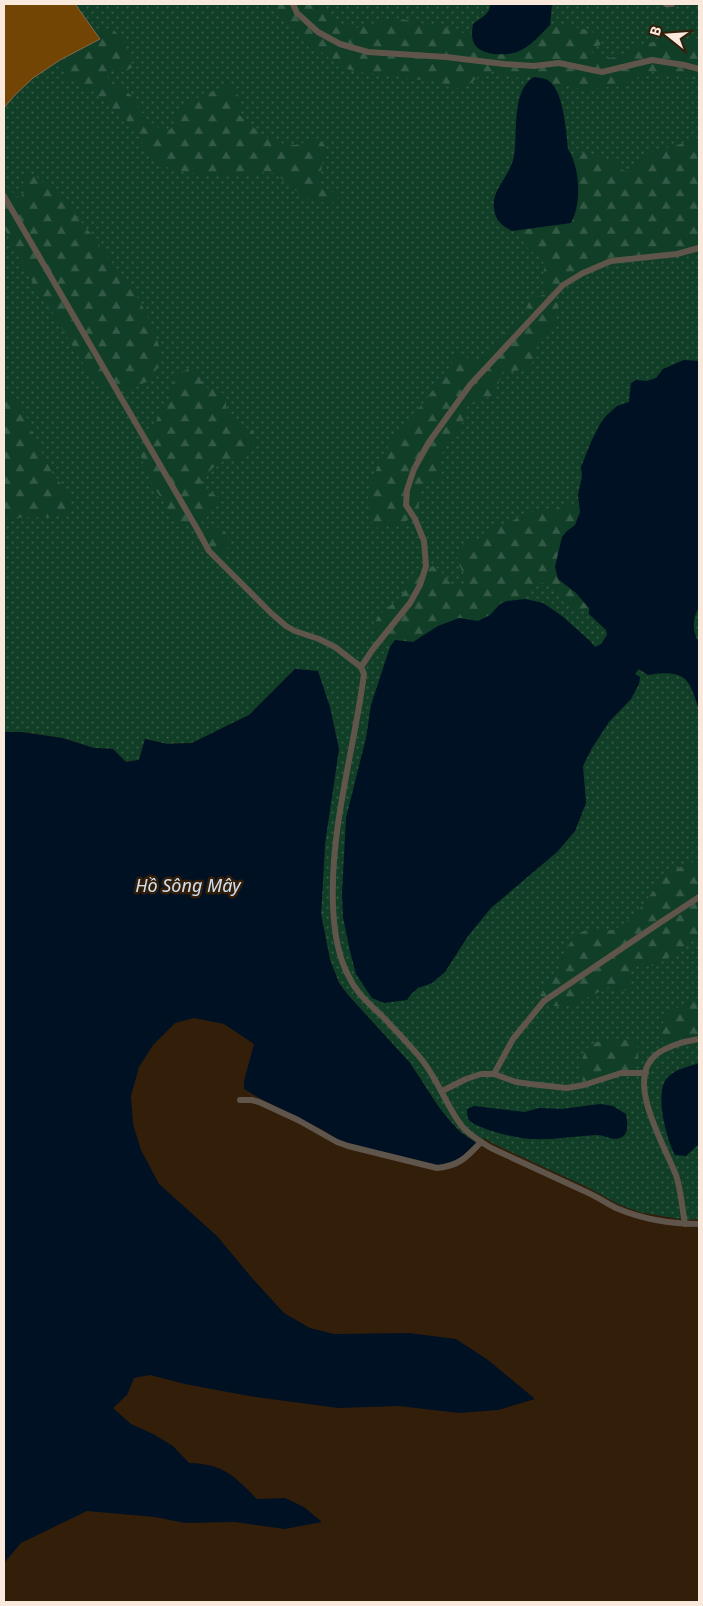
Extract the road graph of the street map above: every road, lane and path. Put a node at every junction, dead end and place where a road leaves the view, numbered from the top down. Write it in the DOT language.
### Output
graph roads {
  1 [pos="293,4"];
  2 [pos="666,4"];
  3 [pos="672,4"];
  4 [pos="699,69"];
  5 [pos="4,196"];
  6 [pos="699,248"];
  7 [pos="361,667"];
  8 [pos="699,898"];
  9 [pos="699,1039"];
  10 [pos="646,1073"];
  11 [pos="494,1074"];
  12 [pos="442,1091"];
  13 [pos="240,1100"];
  14 [pos="481,1142"];
  15 [pos="685,1224"];
  16 [pos="699,1224"];
  1 -- 4 [label="lane"];
  2 -- 3 [label="lane"];
  5 -- 7 [label="lane"];
  6 -- 7 [label="lane"];
  7 -- 12 [label="lane"];
  8 -- 11 [label="lane"];
  9 -- 10 [label="lane"];
  10 -- 11 [label="lane"];
  10 -- 15 [label="lane"];
  11 -- 12 [label="lane"];
  12 -- 14 [label="lane"];
  13 -- 14 [label="lane"];
  14 -- 15 [label="lane"];
  15 -- 16 [label="lane"];
}
